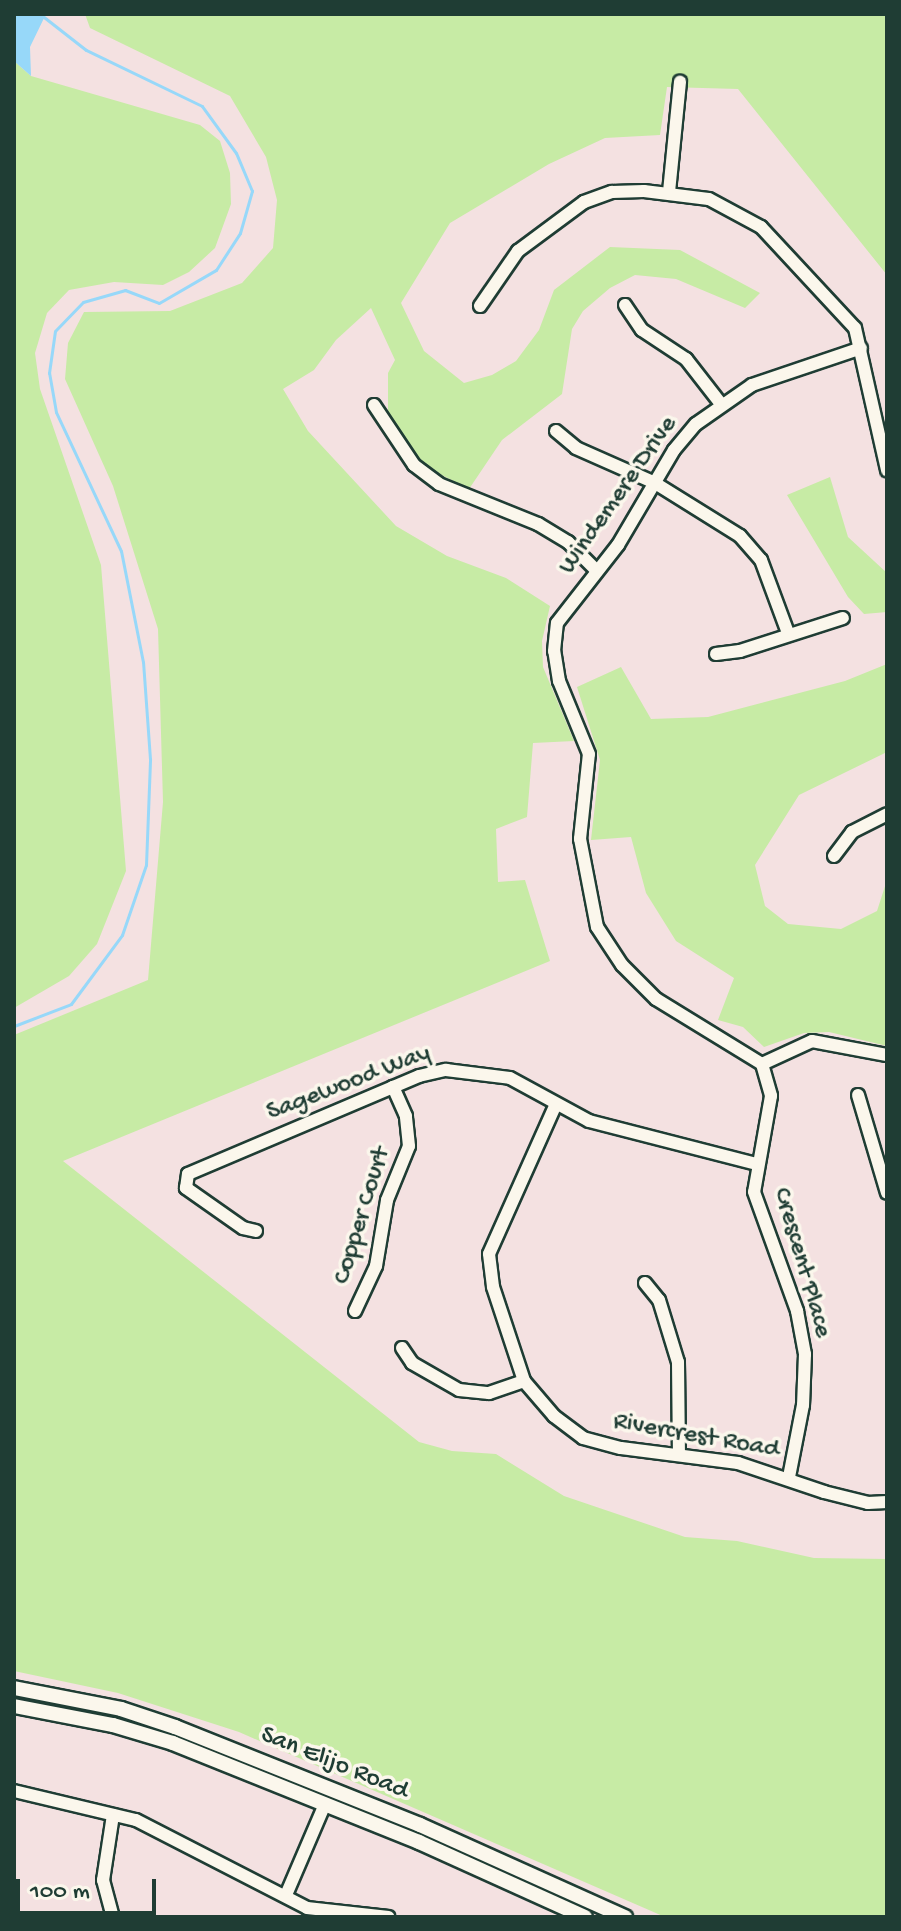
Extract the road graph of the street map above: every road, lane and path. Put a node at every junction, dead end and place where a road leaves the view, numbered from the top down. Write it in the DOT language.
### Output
graph roads {
  1 [pos="680,82"];
  2 [pos="669,192"];
  3 [pos="625,305"];
  4 [pos="480,306"];
  5 [pos="861,348"];
  6 [pos="721,404"];
  7 [pos="374,405"];
  8 [pos="556,431"];
  9 [pos="887,470"];
  10 [pos="655,483"];
  11 [pos="597,571"];
  12 [pos="843,618"];
  13 [pos="788,633"];
  14 [pos="716,654"];
  15 [pos="887,814"];
  16 [pos="834,856"];
  17 [pos="887,1055"];
  18 [pos="762,1064"];
  19 [pos="393,1087"];
  20 [pos="858,1095"];
  21 [pos="556,1104"];
  22 [pos="757,1164"];
  23 [pos="887,1193"];
  24 [pos="256,1231"];
  25 [pos="645,1283"];
  26 [pos="355,1311"];
  27 [pos="402,1348"];
  28 [pos="524,1381"];
  29 [pos="679,1452"];
  30 [pos="789,1477"];
  31 [pos="887,1502"];
  32 [pos="14,1688"];
  33 [pos="14,1706"];
  34 [pos="14,1791"];
  35 [pos="325,1804"];
  36 [pos="113,1815"];
  37 [pos="286,1895"];
  38 [pos="113,1917"];
  39 [pos="389,1917"];
  40 [pos="585,1917"];
  41 [pos="625,1917"];
  1 -- 2 [label="street"];
  2 -- 4 [label="street"];
  2 -- 5 [label="street"];
  3 -- 6 [label="street"];
  5 -- 6 [label="street, Windemere Drive"];
  5 -- 9 [label="street"];
  6 -- 10 [label="street, Windemere Drive"];
  7 -- 11 [label="street"];
  8 -- 10 [label="street"];
  10 -- 11 [label="street, Windemere Drive"];
  10 -- 13 [label="street"];
  11 -- 18 [label="street, Windemere Drive"];
  12 -- 13 [label="street"];
  13 -- 14 [label="street"];
  15 -- 16 [label="street"];
  17 -- 18 [label="street"];
  18 -- 22 [label="street, Crescent Place"];
  19 -- 21 [label="street, Sagewood Way"];
  19 -- 24 [label="street, Sagewood Way"];
  19 -- 26 [label="street, Copper Court"];
  20 -- 23 [label="street"];
  21 -- 22 [label="street, Sagewood Way"];
  21 -- 28 [label="street, Rivercrest Road"];
  22 -- 30 [label="street, Crescent Place"];
  25 -- 29 [label="street"];
  27 -- 28 [label="street"];
  28 -- 29 [label="street, Rivercrest Road"];
  29 -- 30 [label="street, Rivercrest Road"];
  30 -- 31 [label="street, Rivercrest Road"];
  32 -- 41 [label="main road, San Elijo Road"];
  33 -- 35 [label="main road, San Elijo Road"];
  34 -- 36 [label="street"];
  35 -- 37 [label="street"];
  35 -- 40 [label="main road, San Elijo Road"];
  36 -- 37 [label="street"];
  36 -- 38 [label="street"];
  37 -- 39 [label="street"];
}
